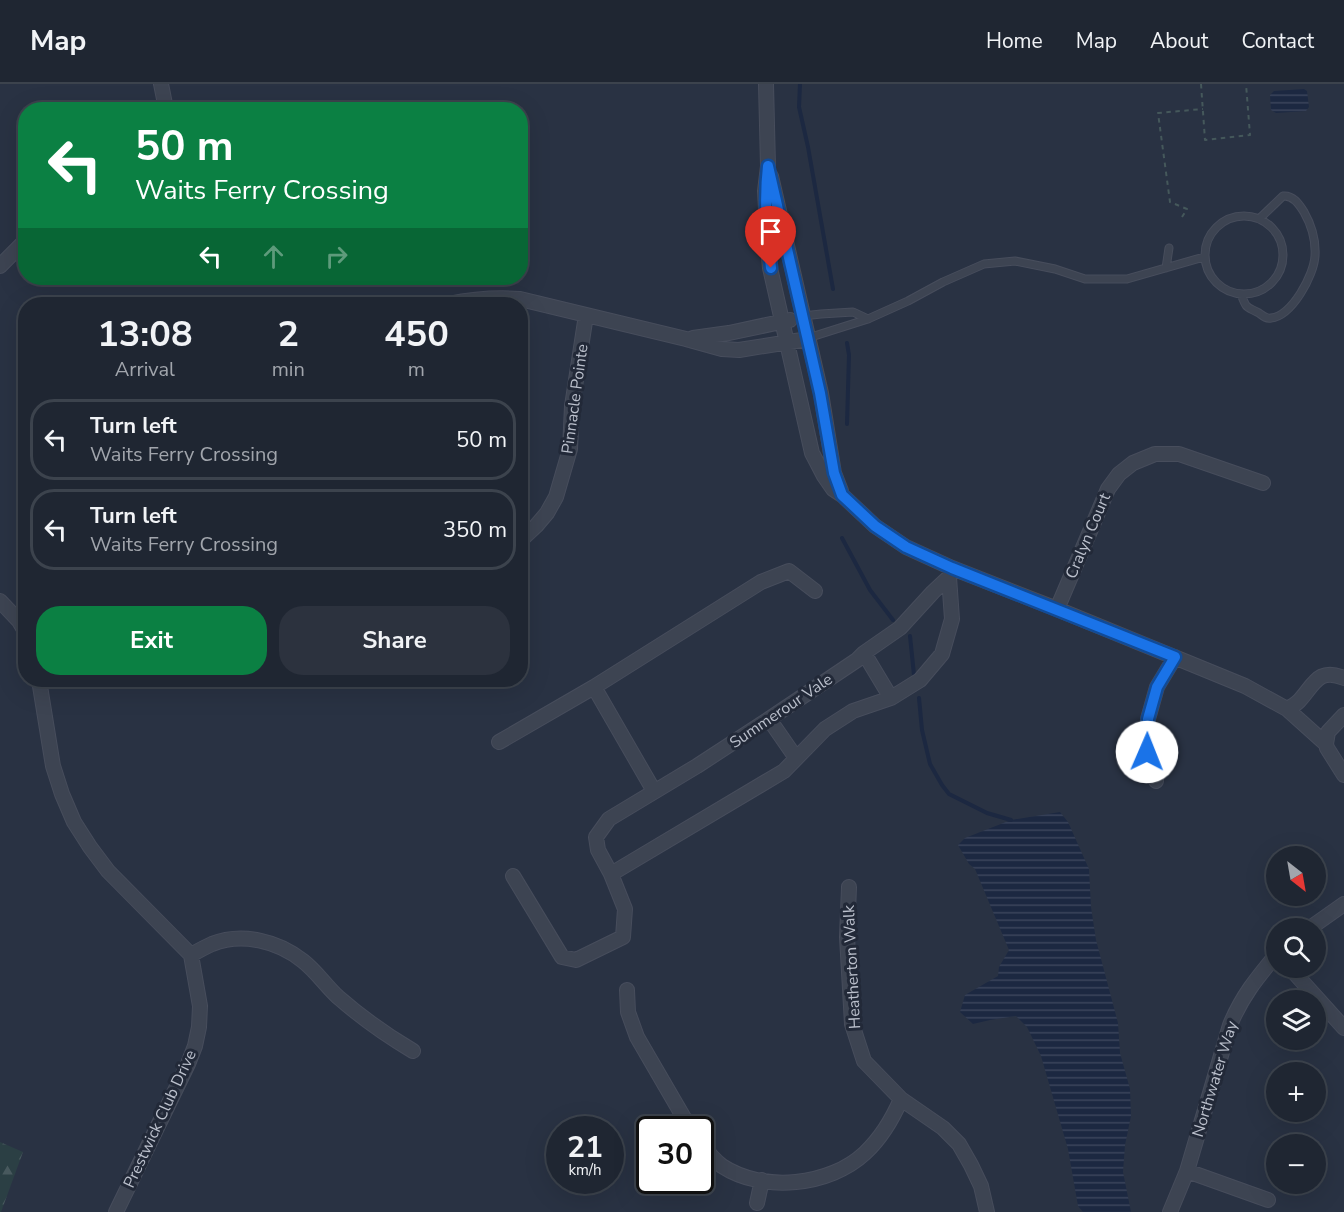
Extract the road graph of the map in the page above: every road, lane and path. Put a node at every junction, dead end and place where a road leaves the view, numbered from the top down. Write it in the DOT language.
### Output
graph roads {
  1 [pos="161,84"];
  2 [pos="766,84"];
  3 [pos="1201,84"];
  4 [pos="1246,84"];
  5 [pos="165,102"];
  6 [pos="1203,108"];
  7 [pos="768,166"];
  8 [pos="1182,217"];
  9 [pos="1259,219"];
  10 [pos="18,248"];
  11 [pos="1169,248"];
  12 [pos="1204,257"];
  13 [pos="0,266"];
  14 [pos="1166,268"];
  15 [pos="1241,294"];
  16 [pos="528,301"];
  17 [pos="586,315"];
  18 [pos="803,316"];
  19 [pos="868,320"];
  20 [pos="782,322"];
  21 [pos="686,339"];
  22 [pos="808,339"];
  23 [pos="787,342"];
  24 [pos="1263,483"];
  25 [pos="842,495"];
  26 [pos="528,534"];
  27 [pos="950,573"];
  28 [pos="815,591"];
  29 [pos="0,601"];
  30 [pos="1057,609"];
  31 [pos="18,620"];
  32 [pos="864,653"];
  33 [pos="1175,657"];
  34 [pos="1344,678"];
  35 [pos="40,687"];
  36 [pos="594,687"];
  37 [pos="891,698"];
  38 [pos="1287,709"];
  39 [pos="1344,715"];
  40 [pos="769,720"];
  41 [pos="499,742"];
  42 [pos="1326,744"];
  43 [pos="796,758"];
  44 [pos="1344,775"];
  45 [pos="1156,781"];
  46 [pos="654,791"];
  47 [pos="611,874"];
  48 [pos="513,876"];
  49 [pos="849,887"];
  50 [pos="1344,904"];
  51 [pos="1324,918"];
  52 [pos="191,955"];
  53 [pos="1266,967"];
  54 [pos="1299,978"];
  55 [pos="627,990"];
  56 [pos="1344,1028"];
  57 [pos="413,1051"];
  58 [pos="901,1100"];
  59 [pos="683,1116"];
  60 [pos="714,1157"];
  61 [pos="1187,1171"];
  62 [pos="762,1180"];
  63 [pos="1268,1200"];
  64 [pos="757,1203"];
  65 [pos="116,1212"];
  66 [pos="987,1212"];
  67 [pos="1170,1212"];
  1 -- 5 [label="street"];
  2 -- 7 [label="street"];
  3 -- 6 [label="path"];
  4 -- 6 [label="path"];
  6 -- 8 [label="path"];
  7 -- 18 [label="street"];
  7 -- 20 [label="street"];
  9 -- 12 [label="lane"];
  9 -- 15 [label="lane"];
  9 -- 15 [label="lane"];
  10 -- 13 [label="street"];
  11 -- 14 [label="lane"];
  12 -- 14 [label="lane"];
  12 -- 15 [label="lane"];
  14 -- 19 [label="lane"];
  16 -- 17 [label="street"];
  17 -- 21 [label="street"];
  17 -- 26 [label="street, Pinnacle Pointe"];
  18 -- 19 [label="lane"];
  18 -- 20 [label="street"];
  18 -- 22 [label="street"];
  19 -- 22 [label="lane"];
  20 -- 21 [label="street"];
  20 -- 23 [label="street"];
  21 -- 23 [label="street"];
  22 -- 23 [label="street"];
  22 -- 25 [label="street"];
  23 -- 25 [label="street"];
  24 -- 30 [label="street, Cralyn Court"];
  25 -- 27 [label="street"];
  27 -- 30 [label="street"];
  27 -- 32 [label="street, Summerour Vale"];
  27 -- 37 [label="street"];
  28 -- 36 [label="street"];
  29 -- 31 [label="street"];
  30 -- 33 [label="street"];
  32 -- 37 [label="street"];
  32 -- 40 [label="street, Summerour Vale"];
  33 -- 38 [label="street"];
  33 -- 45 [label="street"];
  34 -- 38 [label="street"];
  35 -- 52 [label="street"];
  36 -- 41 [label="street"];
  36 -- 46 [label="street"];
  37 -- 43 [label="street"];
  38 -- 42 [label="street"];
  39 -- 42 [label="street"];
  40 -- 43 [label="street"];
  40 -- 46 [label="street, Summerour Vale"];
  42 -- 44 [label="street"];
  43 -- 47 [label="street"];
  46 -- 47 [label="street, Summerour Vale"];
  47 -- 48 [label="street"];
  49 -- 58 [label="street, Heatherton Walk"];
  50 -- 51 [label="street"];
  52 -- 57 [label="street"];
  52 -- 65 [label="street, Prestwick Club Drive"];
  53 -- 61 [label="street, Northwater Way"];
  54 -- 56 [label="street"];
  55 -- 59 [label="street"];
  58 -- 62 [label="street"];
  58 -- 66 [label="street, Heatherton Walk"];
  60 -- 62 [label="street"];
  61 -- 63 [label="street"];
  61 -- 67 [label="street, Northwater Way"];
  62 -- 64 [label="street"];
}
